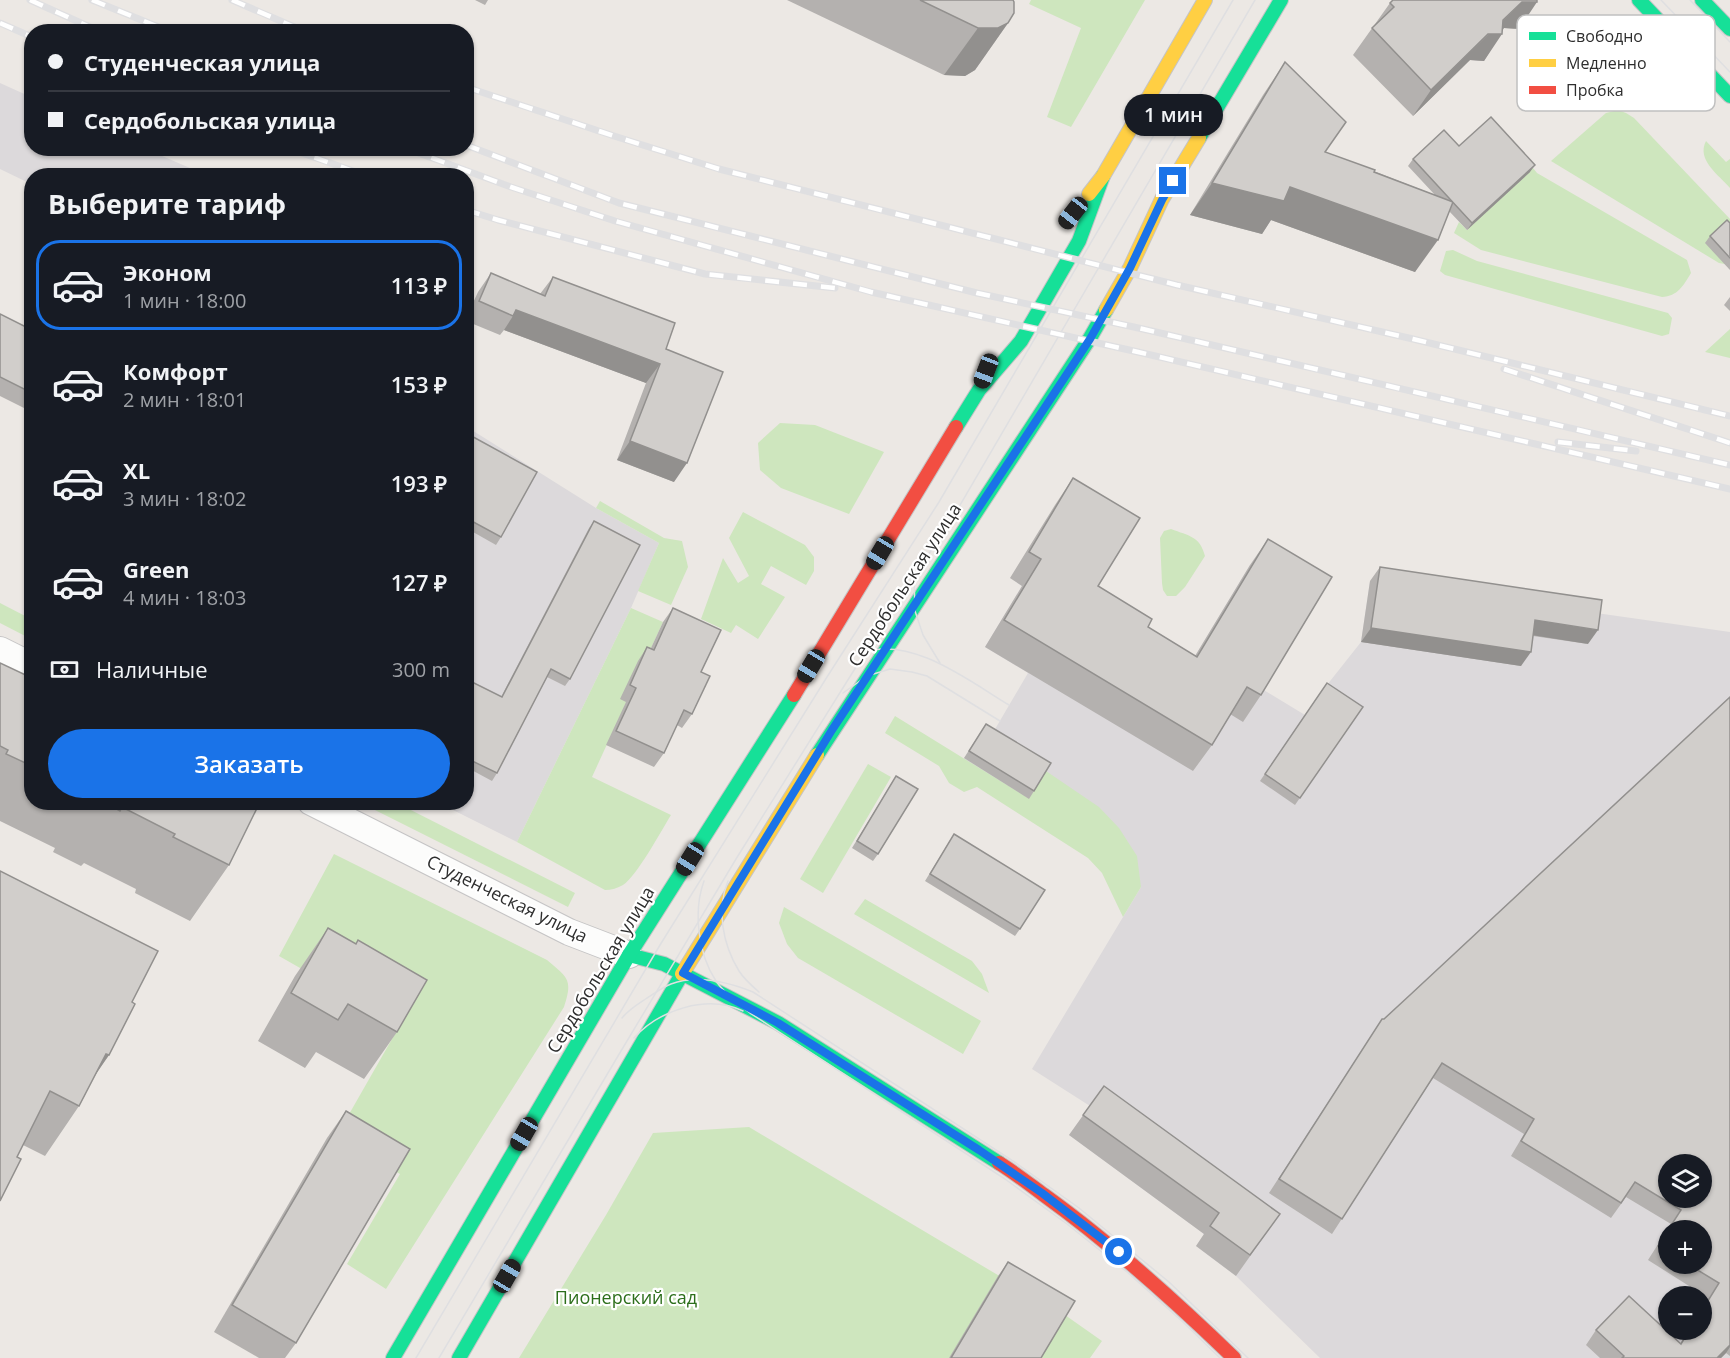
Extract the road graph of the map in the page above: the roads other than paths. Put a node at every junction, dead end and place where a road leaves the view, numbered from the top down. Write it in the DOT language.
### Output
graph roads {
  1 [pos="1205,0"];
  2 [pos="1281,0"];
  3 [pos="1639,0"];
  4 [pos="1702,0"];
  5 [pos="1653,15"];
  6 [pos="1730,29"];
  7 [pos="1715,80"];
  8 [pos="1730,96"];
  9 [pos="1103,176"];
  10 [pos="1162,200"];
  11 [pos="1073,213"];
  12 [pos="1126,244"];
  13 [pos="1066,349"];
  14 [pos="994,351"];
  15 [pos="979,390"];
  16 [pos="1034,421"];
  17 [pos="0,650"];
  18 [pos="24,662"];
  19 [pos="327,810"];
  20 [pos="629,955"];
  21 [pos="683,973"];
  22 [pos="393,1358"];
  23 [pos="459,1358"];
  24 [pos="1234,1358"];
  1 -- 9 [label="main road, Сердобольская улица"];
  2 -- 10 [label="main road, Сердобольская улица"];
  3 -- 5 [label="main road"];
  4 -- 6 [label="main road"];
  7 -- 8 [label="main road"];
  9 -- 11 [label="main road, Сердобольская улица"];
  9 -- 15 [label="main road, Сердобольская улица"];
  10 -- 12 [label="main road, Сердобольская улица"];
  10 -- 16 [label="main road, Сердобольская улица"];
  13 -- 16 [label="main road, Сердобольская улица"];
  14 -- 15 [label="main road, Сердобольская улица"];
  15 -- 20 [label="main road, Сердобольская улица"];
  16 -- 21 [label="main road, Сердобольская улица"];
  17 -- 18 [label="street"];
  19 -- 20 [label="street, Студенческая улица"];
  20 -- 21 [label="main road, Студенческая улица"];
  20 -- 22 [label="main road, Сердобольская улица"];
  21 -- 23 [label="main road, Сердобольская улица"];
  21 -- 24 [label="main road, Студенческая улица"];
}
